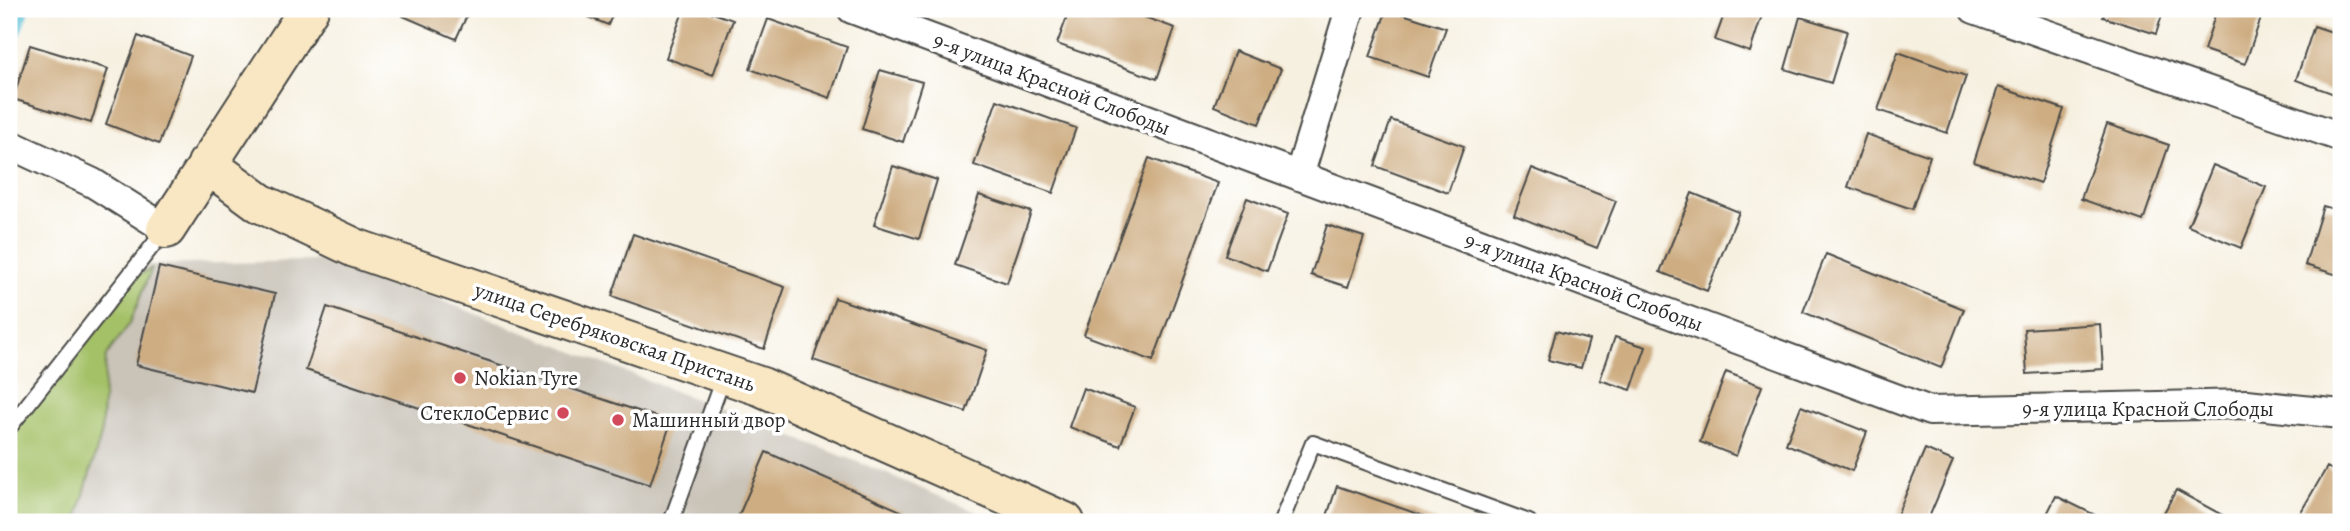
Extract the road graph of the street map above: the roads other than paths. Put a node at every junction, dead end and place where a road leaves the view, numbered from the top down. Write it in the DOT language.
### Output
graph roads {
  1 [pos="309,9"];
  2 [pos="852,9"];
  3 [pos="1350,9"];
  4 [pos="1974,9"];
  5 [pos="2341,137"];
  6 [pos="9,144"];
  7 [pos="208,164"];
  8 [pos="1299,176"];
  9 [pos="166,229"];
  10 [pos="725,374"];
  11 [pos="2341,414"];
  12 [pos="9,428"];
  13 [pos="671,522"];
  14 [pos="1065,522"];
  15 [pos="1281,522"];
  16 [pos="1529,522"];
  1 -- 7 [label="street"];
  2 -- 8 [label="street, 9-я улица Красной Слободы"];
  3 -- 8 [label="street"];
  4 -- 5 [label="street"];
  6 -- 9 [label="street"];
  7 -- 9 [label="street"];
  7 -- 10 [label="street, улица Серебряковская Пристань"];
  8 -- 11 [label="street, 9-я улица Красной Слободы"];
  9 -- 12 [label="lane"];
  10 -- 13 [label="lane"];
  10 -- 14 [label="street, улица Серебряковская Пристань"];
  15 -- 16 [label="lane"];
}
